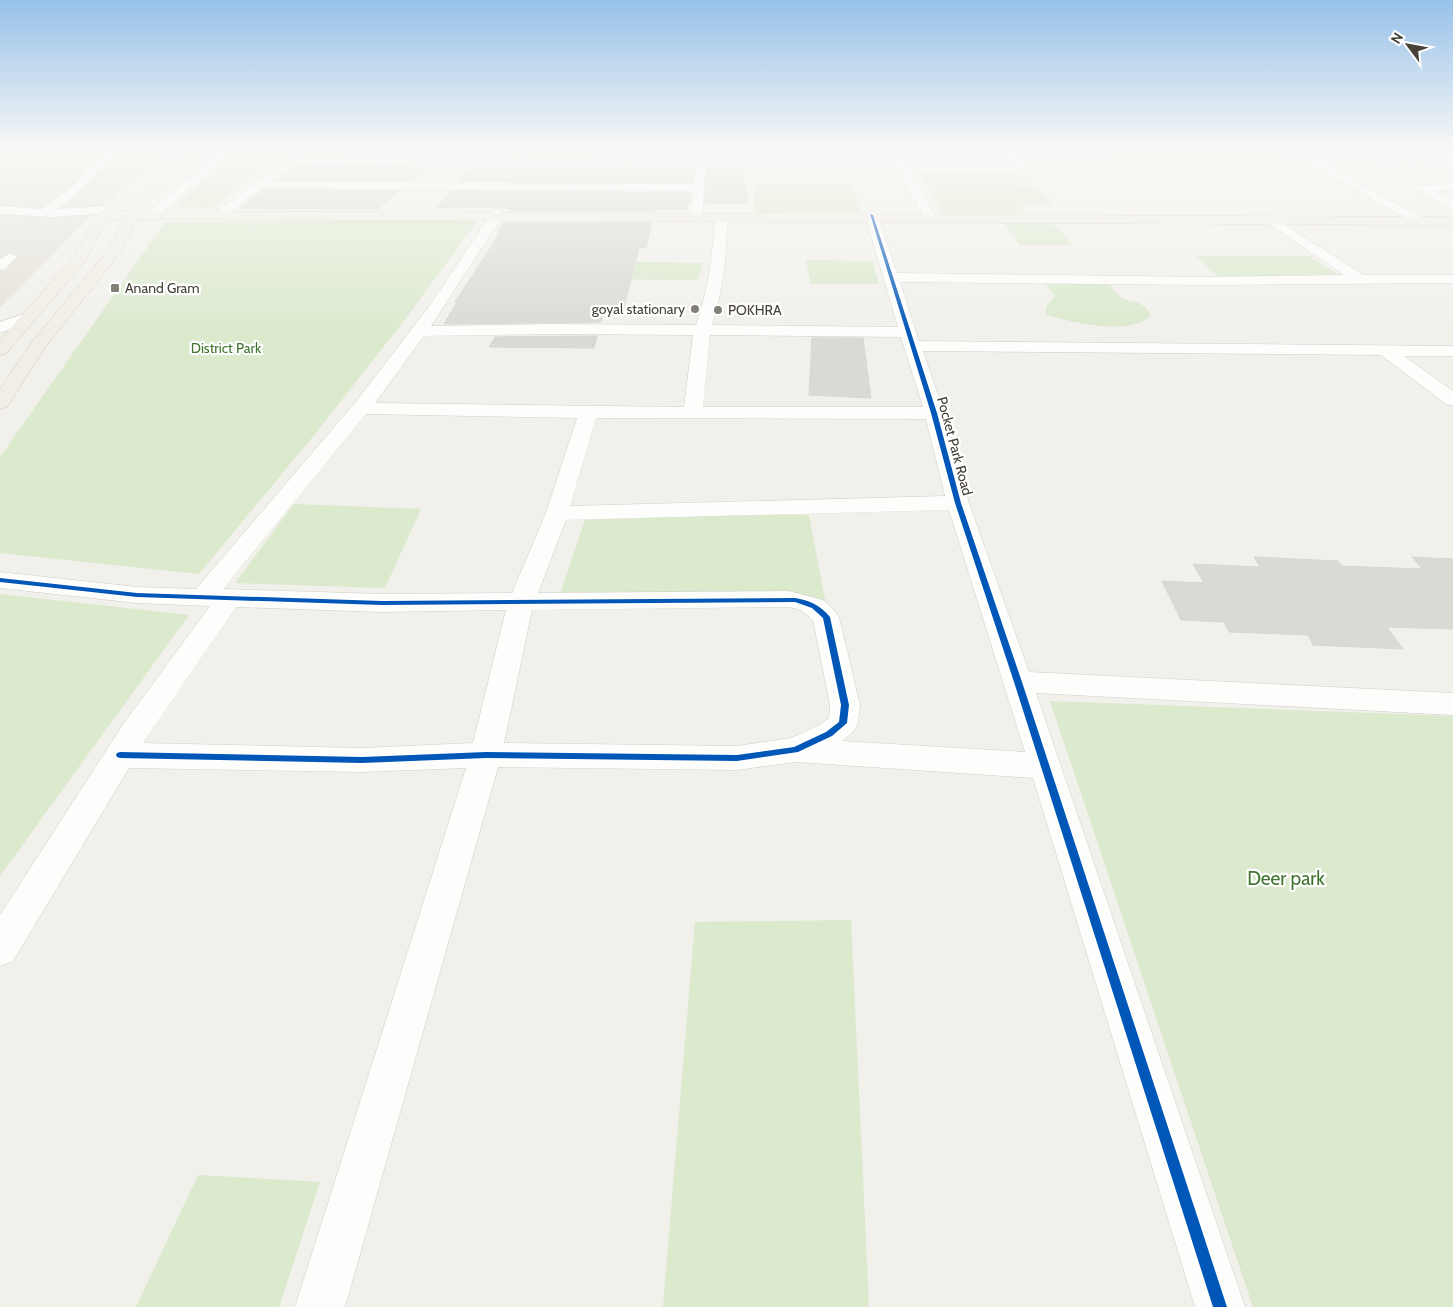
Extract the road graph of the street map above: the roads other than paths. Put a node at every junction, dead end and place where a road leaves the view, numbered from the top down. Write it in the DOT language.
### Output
graph roads {
  1 [pos="23,211"];
  2 [pos="158,211"];
  3 [pos="225,211"];
  4 [pos="697,211"];
  5 [pos="926,211"];
  6 [pos="1400,211"];
  7 [pos="46,212"];
  8 [pos="107,213"];
  9 [pos="134,213"];
  10 [pos="156,213"];
  11 [pos="221,214"];
  12 [pos="497,215"];
  13 [pos="697,216"];
  14 [pos="929,216"];
  15 [pos="871,217"];
  16 [pos="721,218"];
  17 [pos="1272,220"];
  18 [pos="1416,220"];
  19 [pos="1451,221"];
  20 [pos="890,277"];
  21 [pos="1360,279"];
  22 [pos="1453,280"];
  23 [pos="29,317"];
  24 [pos="0,328"];
  25 [pos="420,331"];
  26 [pos="702,331"];
  27 [pos="910,339"];
  28 [pos="0,350"];
  29 [pos="1386,351"];
  30 [pos="1453,351"];
  31 [pos="1453,400"];
  32 [pos="0,403"];
  33 [pos="361,408"];
  34 [pos="588,412"];
  35 [pos="693,412"];
  36 [pos="934,413"];
  37 [pos="958,503"];
  38 [pos="557,513"];
  39 [pos="0,580"];
  40 [pos="216,598"];
  41 [pos="521,602"];
  42 [pos="1018,682"];
  43 [pos="1453,704"];
  44 [pos="795,750"];
  45 [pos="120,755"];
  46 [pos="486,755"];
  47 [pos="1046,766"];
  48 [pos="0,948"];
  49 [pos="320,1307"];
  50 [pos="1220,1307"];
  1 -- 7 [label="street"];
  2 -- 10 [label="street"];
  3 -- 11 [label="street"];
  4 -- 13 [label="street"];
  5 -- 14 [label="street"];
  6 -- 18 [label="street"];
  7 -- 8 [label="street"];
  8 -- 9 [label="main road"];
  8 -- 23 [label="main road"];
  9 -- 10 [label="main road"];
  9 -- 32 [label="main road"];
  10 -- 11 [label="main road"];
  11 -- 12 [label="main road"];
  12 -- 13 [label="main road"];
  12 -- 25 [label="street"];
  13 -- 15 [label="main road"];
  13 -- 16 [label="main road"];
  14 -- 15 [label="main road"];
  14 -- 18 [label="main road"];
  15 -- 16 [label="main road"];
  15 -- 17 [label="main road"];
  15 -- 20 [label="street, Pocket Park Road"];
  16 -- 26 [label="street"];
  17 -- 18 [label="main road"];
  17 -- 21 [label="street"];
  18 -- 19 [label="main road"];
  20 -- 21 [label="street"];
  20 -- 27 [label="street, Pocket Park Road"];
  21 -- 22 [label="street"];
  23 -- 24 [label="street"];
  23 -- 28 [label="main road"];
  25 -- 26 [label="street"];
  25 -- 33 [label="street"];
  26 -- 27 [label="street"];
  26 -- 35 [label="street"];
  27 -- 29 [label="street"];
  27 -- 36 [label="street, Pocket Park Road"];
  29 -- 30 [label="street"];
  29 -- 31 [label="street"];
  33 -- 34 [label="street"];
  33 -- 40 [label="street"];
  34 -- 35 [label="street"];
  34 -- 38 [label="street"];
  35 -- 36 [label="street"];
  36 -- 37 [label="street, Pocket Park Road"];
  37 -- 38 [label="street"];
  37 -- 42 [label="street, Pocket Park Road"];
  38 -- 41 [label="street"];
  39 -- 40 [label="street"];
  40 -- 41 [label="street"];
  40 -- 45 [label="street"];
  41 -- 44 [label="street"];
  41 -- 46 [label="street"];
  42 -- 43 [label="street"];
  42 -- 47 [label="street, Pocket Park Road"];
  44 -- 46 [label="street"];
  44 -- 47 [label="street"];
  45 -- 46 [label="street"];
  45 -- 48 [label="street"];
  46 -- 49 [label="street"];
  47 -- 50 [label="street, Pocket Park Road"];
}
